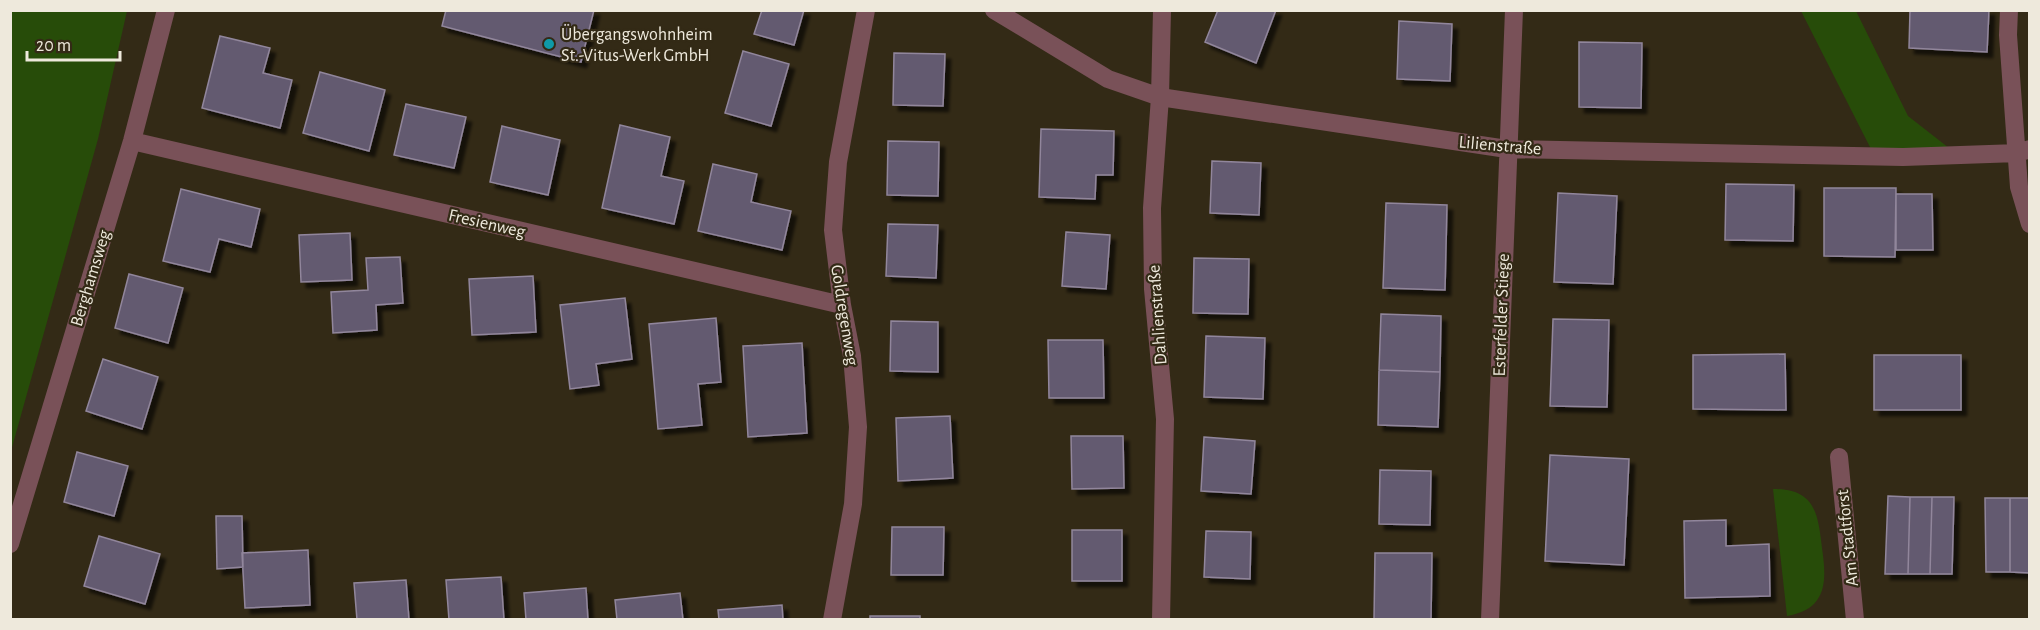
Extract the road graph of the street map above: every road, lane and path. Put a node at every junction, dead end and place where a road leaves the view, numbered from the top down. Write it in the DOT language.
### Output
graph roads {
  1 [pos="166,10"];
  2 [pos="866,10"];
  3 [pos="994,10"];
  4 [pos="1162,10"];
  5 [pos="1514,10"];
  6 [pos="2009,10"];
  7 [pos="1160,97"];
  8 [pos="132,141"];
  9 [pos="1508,149"];
  10 [pos="2024,151"];
  11 [pos="2030,224"];
  12 [pos="842,305"];
  13 [pos="1839,457"];
  14 [pos="10,544"];
  15 [pos="832,620"];
  16 [pos="1161,620"];
  17 [pos="1491,620"];
  18 [pos="1855,620"];
  1 -- 8 [label="street, Berghamsweg"];
  2 -- 12 [label="street, Goldregenweg"];
  3 -- 7 [label="street, Lilienstraße"];
  4 -- 7 [label="street, Dahlienstraße"];
  5 -- 9 [label="street, Esterfelder Stiege"];
  6 -- 10 [label="street"];
  7 -- 9 [label="street, Lilienstraße"];
  7 -- 16 [label="street, Dahlienstraße"];
  8 -- 12 [label="street, Fresienweg"];
  8 -- 14 [label="street, Berghamsweg"];
  9 -- 10 [label="street, Lilienstraße"];
  9 -- 17 [label="street, Esterfelder Stiege"];
  10 -- 11 [label="street"];
  12 -- 15 [label="street, Goldregenweg"];
  13 -- 18 [label="street, Am Stadtforst"];
}
